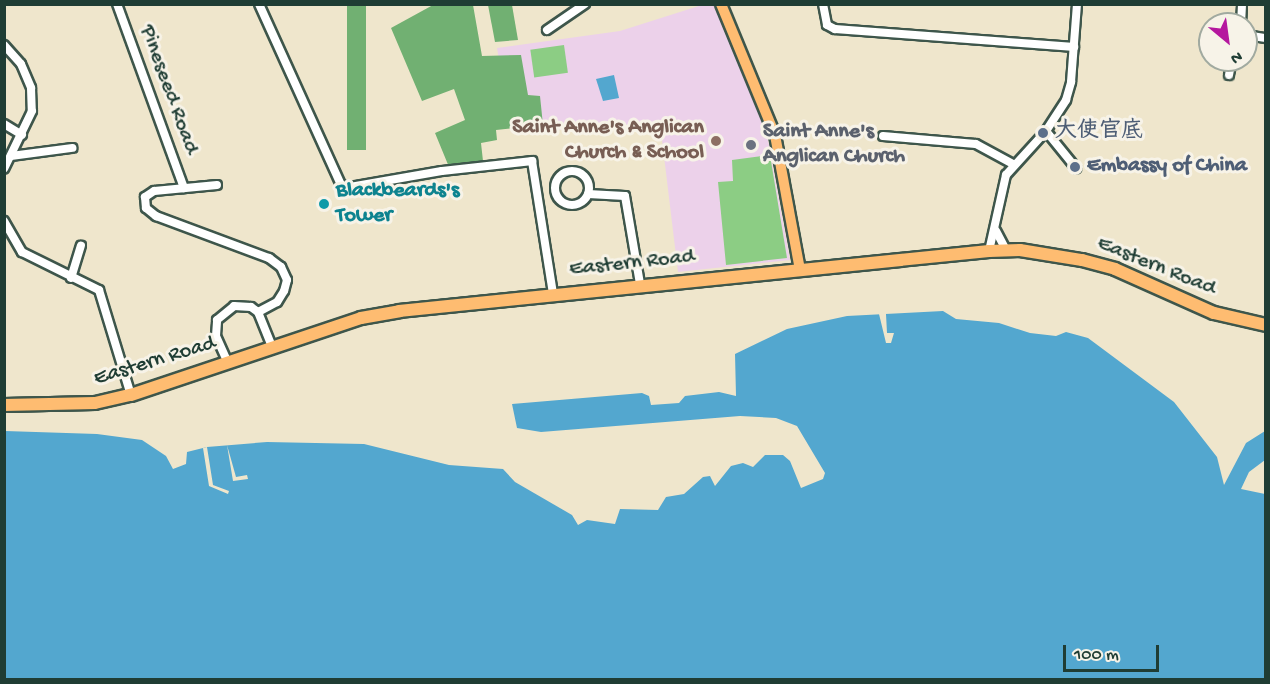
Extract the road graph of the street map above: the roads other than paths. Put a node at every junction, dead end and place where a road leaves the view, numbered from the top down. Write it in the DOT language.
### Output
graph roads {
  1 [pos="117,4"];
  2 [pos="259,4"];
  3 [pos="585,4"];
  4 [pos="720,4"];
  5 [pos="823,4"];
  6 [pos="1077,4"];
  7 [pos="547,30"];
  8 [pos="4,45"];
  9 [pos="1074,47"];
  10 [pos="1230,72"];
  11 [pos="1229,75"];
  12 [pos="4,124"];
  13 [pos="1046,131"];
  14 [pos="22,135"];
  15 [pos="883,136"];
  16 [pos="72,148"];
  17 [pos="11,156"];
  18 [pos="1013,164"];
  19 [pos="1076,168"];
  20 [pos="4,169"];
  21 [pos="217,185"];
  22 [pos="184,188"];
  23 [pos="555,190"];
  24 [pos="538,194"];
  25 [pos="588,194"];
  26 [pos="4,221"];
  27 [pos="996,231"];
  28 [pos="81,246"];
  29 [pos="1006,250"];
  30 [pos="989,251"];
  31 [pos="800,270"];
  32 [pos="71,278"];
  33 [pos="640,284"];
  34 [pos="553,294"];
  35 [pos="258,312"];
  36 [pos="1266,325"];
  37 [pos="272,347"];
  38 [pos="228,363"];
  39 [pos="131,395"];
  40 [pos="4,405"];
  1 -- 22 [label="street, Pineseed Road"];
  2 -- 24 [label="street"];
  3 -- 7 [label="street"];
  4 -- 31 [label="main road"];
  5 -- 9 [label="street"];
  6 -- 9 [label="street"];
  8 -- 14 [label="street"];
  9 -- 13 [label="street"];
  10 -- 11 [label="street"];
  12 -- 14 [label="street"];
  13 -- 18 [label="street"];
  13 -- 19 [label="street"];
  14 -- 17 [label="street"];
  15 -- 18 [label="street"];
  16 -- 17 [label="street"];
  17 -- 20 [label="street"];
  18 -- 27 [label="street"];
  21 -- 22 [label="street, Pineseed Road"];
  22 -- 35 [label="street, Pineseed Road"];
  23 -- 24 [label="street"];
  23 -- 25 [label="street"];
  23 -- 25 [label="street"];
  24 -- 34 [label="street"];
  25 -- 33 [label="street"];
  26 -- 32 [label="street"];
  27 -- 29 [label="street"];
  27 -- 30 [label="street"];
  28 -- 32 [label="street"];
  29 -- 30 [label="highway, Eastern Road"];
  29 -- 36 [label="highway, Eastern Road"];
  30 -- 31 [label="highway, Eastern Road"];
  31 -- 33 [label="highway, Eastern Road"];
  32 -- 39 [label="street"];
  33 -- 34 [label="highway, Eastern Road"];
  34 -- 37 [label="highway, Eastern Road"];
  35 -- 37 [label="street"];
  35 -- 38 [label="street"];
  37 -- 38 [label="highway, Eastern Road"];
  38 -- 39 [label="highway, Eastern Road"];
  39 -- 40 [label="highway, Eastern Road"];
}
